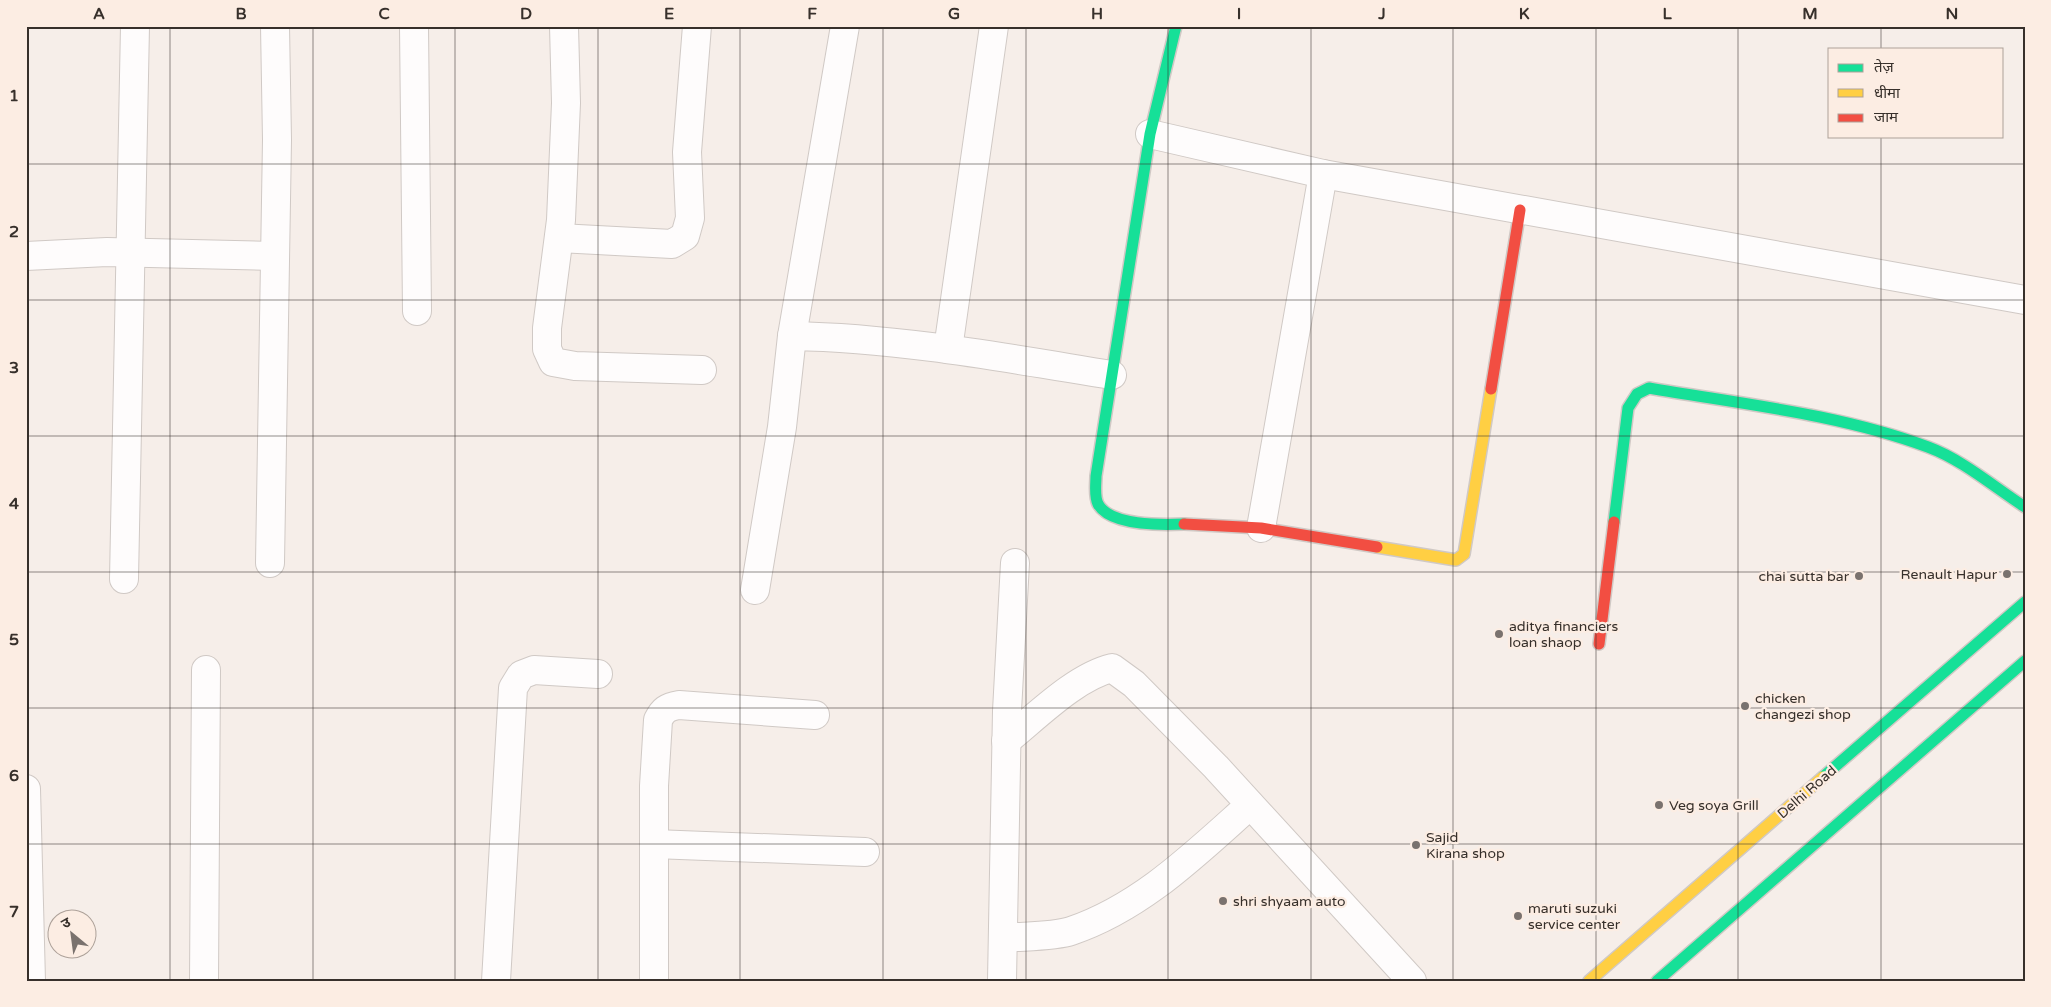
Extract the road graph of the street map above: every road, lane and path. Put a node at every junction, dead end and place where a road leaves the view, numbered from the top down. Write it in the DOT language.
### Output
graph roads {
  1 [pos="135,26"];
  2 [pos="275,26"];
  3 [pos="414,26"];
  4 [pos="564,26"];
  5 [pos="697,26"];
  6 [pos="846,26"];
  7 [pos="994,26"];
  8 [pos="1176,26"];
  9 [pos="1150,134"];
  10 [pos="1323,174"];
  11 [pos="1520,210"];
  12 [pos="558,238"];
  13 [pos="132,252"];
  14 [pos="26,256"];
  15 [pos="274,256"];
  16 [pos="2025,300"];
  17 [pos="417,311"];
  18 [pos="792,336"];
  19 [pos="948,349"];
  20 [pos="702,370"];
  21 [pos="1112,375"];
  22 [pos="2025,506"];
  23 [pos="1261,528"];
  24 [pos="270,563"];
  25 [pos="1015,563"];
  26 [pos="124,579"];
  27 [pos="756,590"];
  28 [pos="2025,602"];
  29 [pos="1599,644"];
  30 [pos="2025,661"];
  31 [pos="206,670"];
  32 [pos="598,674"];
  33 [pos="815,715"];
  34 [pos="1006,741"];
  35 [pos="26,789"];
  36 [pos="1250,805"];
  37 [pos="654,844"];
  38 [pos="865,852"];
  39 [pos="1003,938"];
  40 [pos="31,981"];
  41 [pos="204,981"];
  42 [pos="496,981"];
  43 [pos="654,981"];
  44 [pos="1002,981"];
  45 [pos="1412,981"];
  46 [pos="1589,981"];
  47 [pos="1658,981"];
  1 -- 13 [label="street"];
  2 -- 15 [label="street"];
  3 -- 17 [label="street"];
  4 -- 12 [label="street"];
  5 -- 12 [label="street"];
  6 -- 18 [label="street"];
  7 -- 19 [label="street"];
  8 -- 9 [label="street"];
  9 -- 10 [label="street"];
  9 -- 21 [label="street"];
  10 -- 11 [label="street"];
  10 -- 23 [label="street"];
  11 -- 16 [label="street"];
  11 -- 23 [label="street"];
  12 -- 20 [label="street"];
  13 -- 14 [label="street"];
  13 -- 15 [label="street"];
  13 -- 26 [label="street"];
  15 -- 24 [label="street"];
  18 -- 19 [label="street"];
  18 -- 27 [label="street"];
  19 -- 21 [label="street"];
  21 -- 23 [label="street"];
  22 -- 29 [label="street"];
  25 -- 34 [label="street"];
  28 -- 46 [label="street, Delhi Road"];
  30 -- 47 [label="street"];
  31 -- 41 [label="street"];
  32 -- 42 [label="street"];
  33 -- 37 [label="street"];
  34 -- 36 [label="street"];
  34 -- 39 [label="street"];
  35 -- 40 [label="street"];
  36 -- 39 [label="street"];
  36 -- 45 [label="street"];
  37 -- 38 [label="street"];
  37 -- 43 [label="street"];
  39 -- 44 [label="street"];
}
